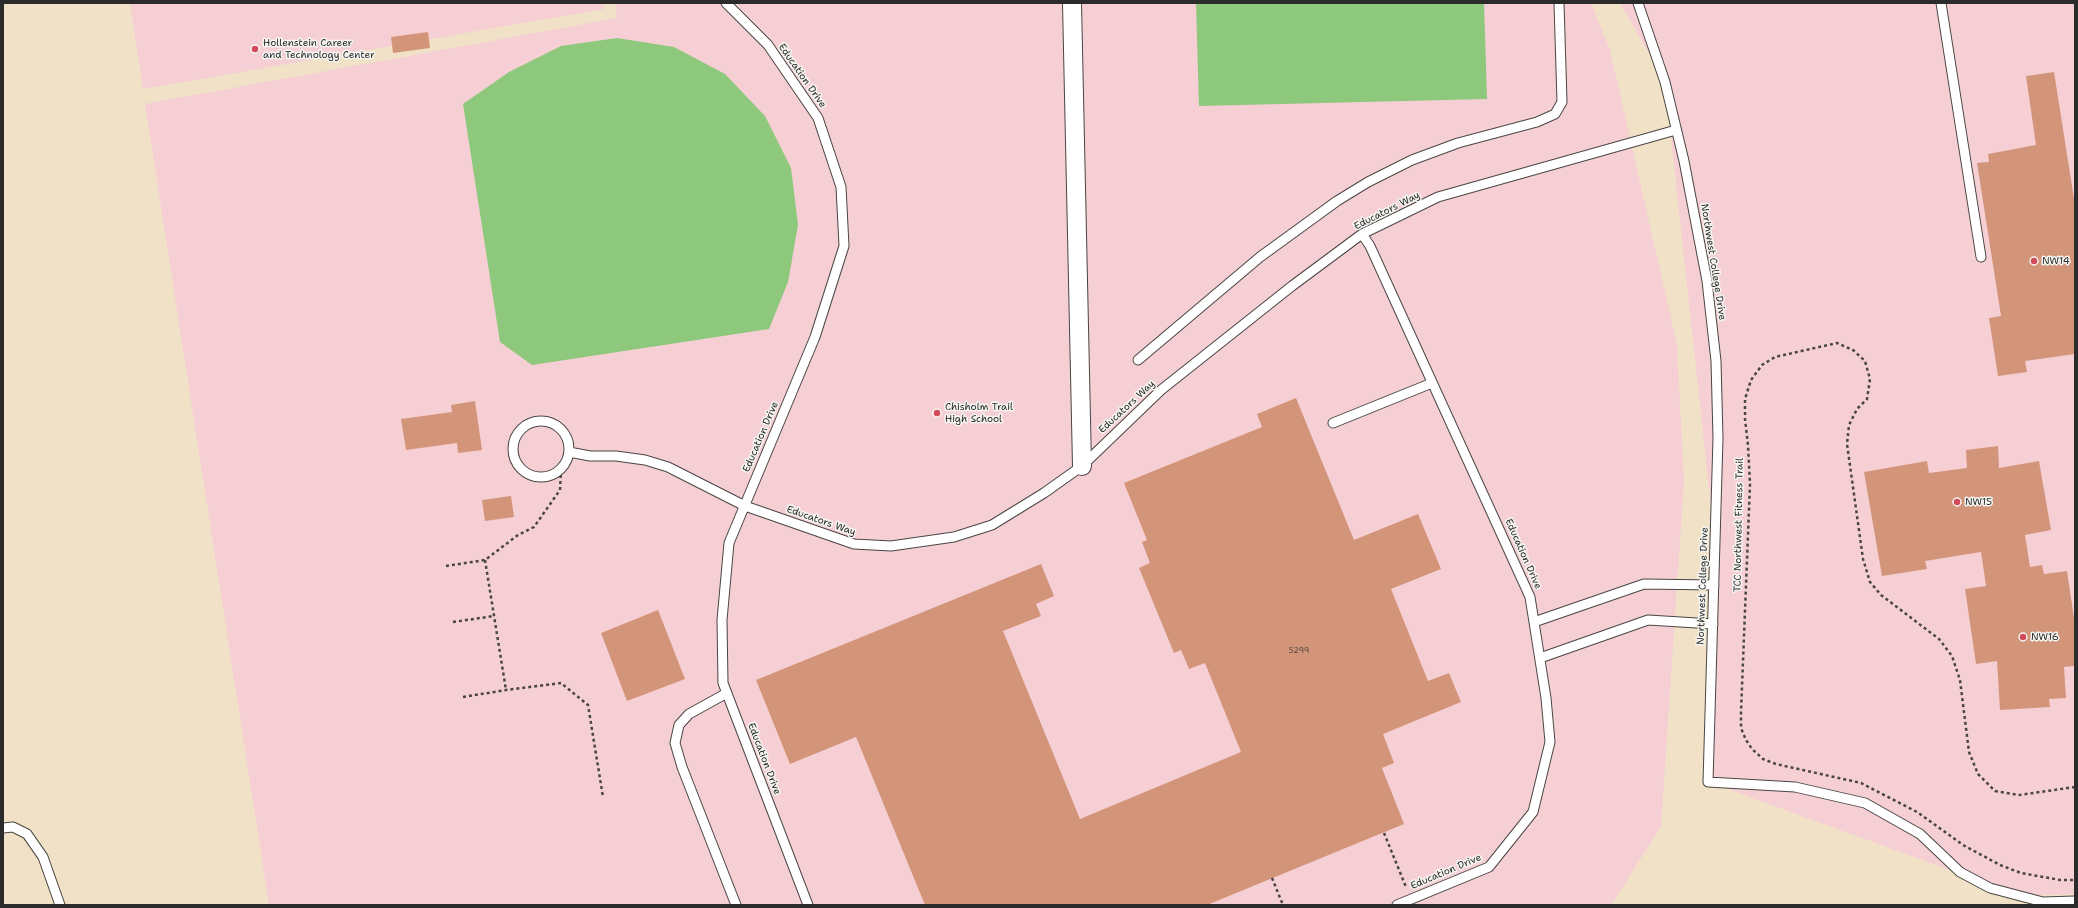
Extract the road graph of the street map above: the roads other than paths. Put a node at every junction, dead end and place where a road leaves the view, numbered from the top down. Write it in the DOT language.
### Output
graph roads {
  1 [pos="726,3"];
  2 [pos="1072,3"];
  3 [pos="1559,3"];
  4 [pos="1638,3"];
  5 [pos="1941,3"];
  6 [pos="1676,130"];
  7 [pos="1362,234"];
  8 [pos="1981,257"];
  9 [pos="1138,360"];
  10 [pos="1432,383"];
  11 [pos="1333,422"];
  12 [pos="569,452"];
  13 [pos="1082,466"];
  14 [pos="745,506"];
  15 [pos="1714,585"];
  16 [pos="1534,622"];
  17 [pos="1713,624"];
  18 [pos="1540,658"];
  19 [pos="727,693"];
  20 [pos="3,828"];
  21 [pos="2075,901"];
  22 [pos="60,905"];
  23 [pos="736,905"];
  24 [pos="808,905"];
  25 [pos="1397,905"];
  1 -- 14 [label="lane, Education Drive"];
  2 -- 13 [label="street"];
  3 -- 9 [label="lane"];
  4 -- 6 [label="lane, Northwest College Drive"];
  5 -- 8 [label="lane"];
  6 -- 7 [label="lane, Educators Way"];
  6 -- 15 [label="lane, Northwest College Drive"];
  7 -- 10 [label="lane, Education Drive"];
  7 -- 13 [label="lane, Educators Way"];
  10 -- 11 [label="lane"];
  10 -- 16 [label="lane, Education Drive"];
  12 -- 12 [label="lane"];
  12 -- 14 [label="lane, Educators Way"];
  13 -- 14 [label="lane, Educators Way"];
  14 -- 19 [label="lane, Education Drive"];
  15 -- 16 [label="lane"];
  15 -- 17 [label="lane, Northwest College Drive"];
  16 -- 18 [label="lane, Education Drive"];
  17 -- 18 [label="lane"];
  17 -- 21 [label="lane, Northwest College Drive"];
  18 -- 25 [label="lane, Education Drive"];
  19 -- 23 [label="lane"];
  19 -- 24 [label="lane, Education Drive"];
  20 -- 22 [label="lane"];
}
